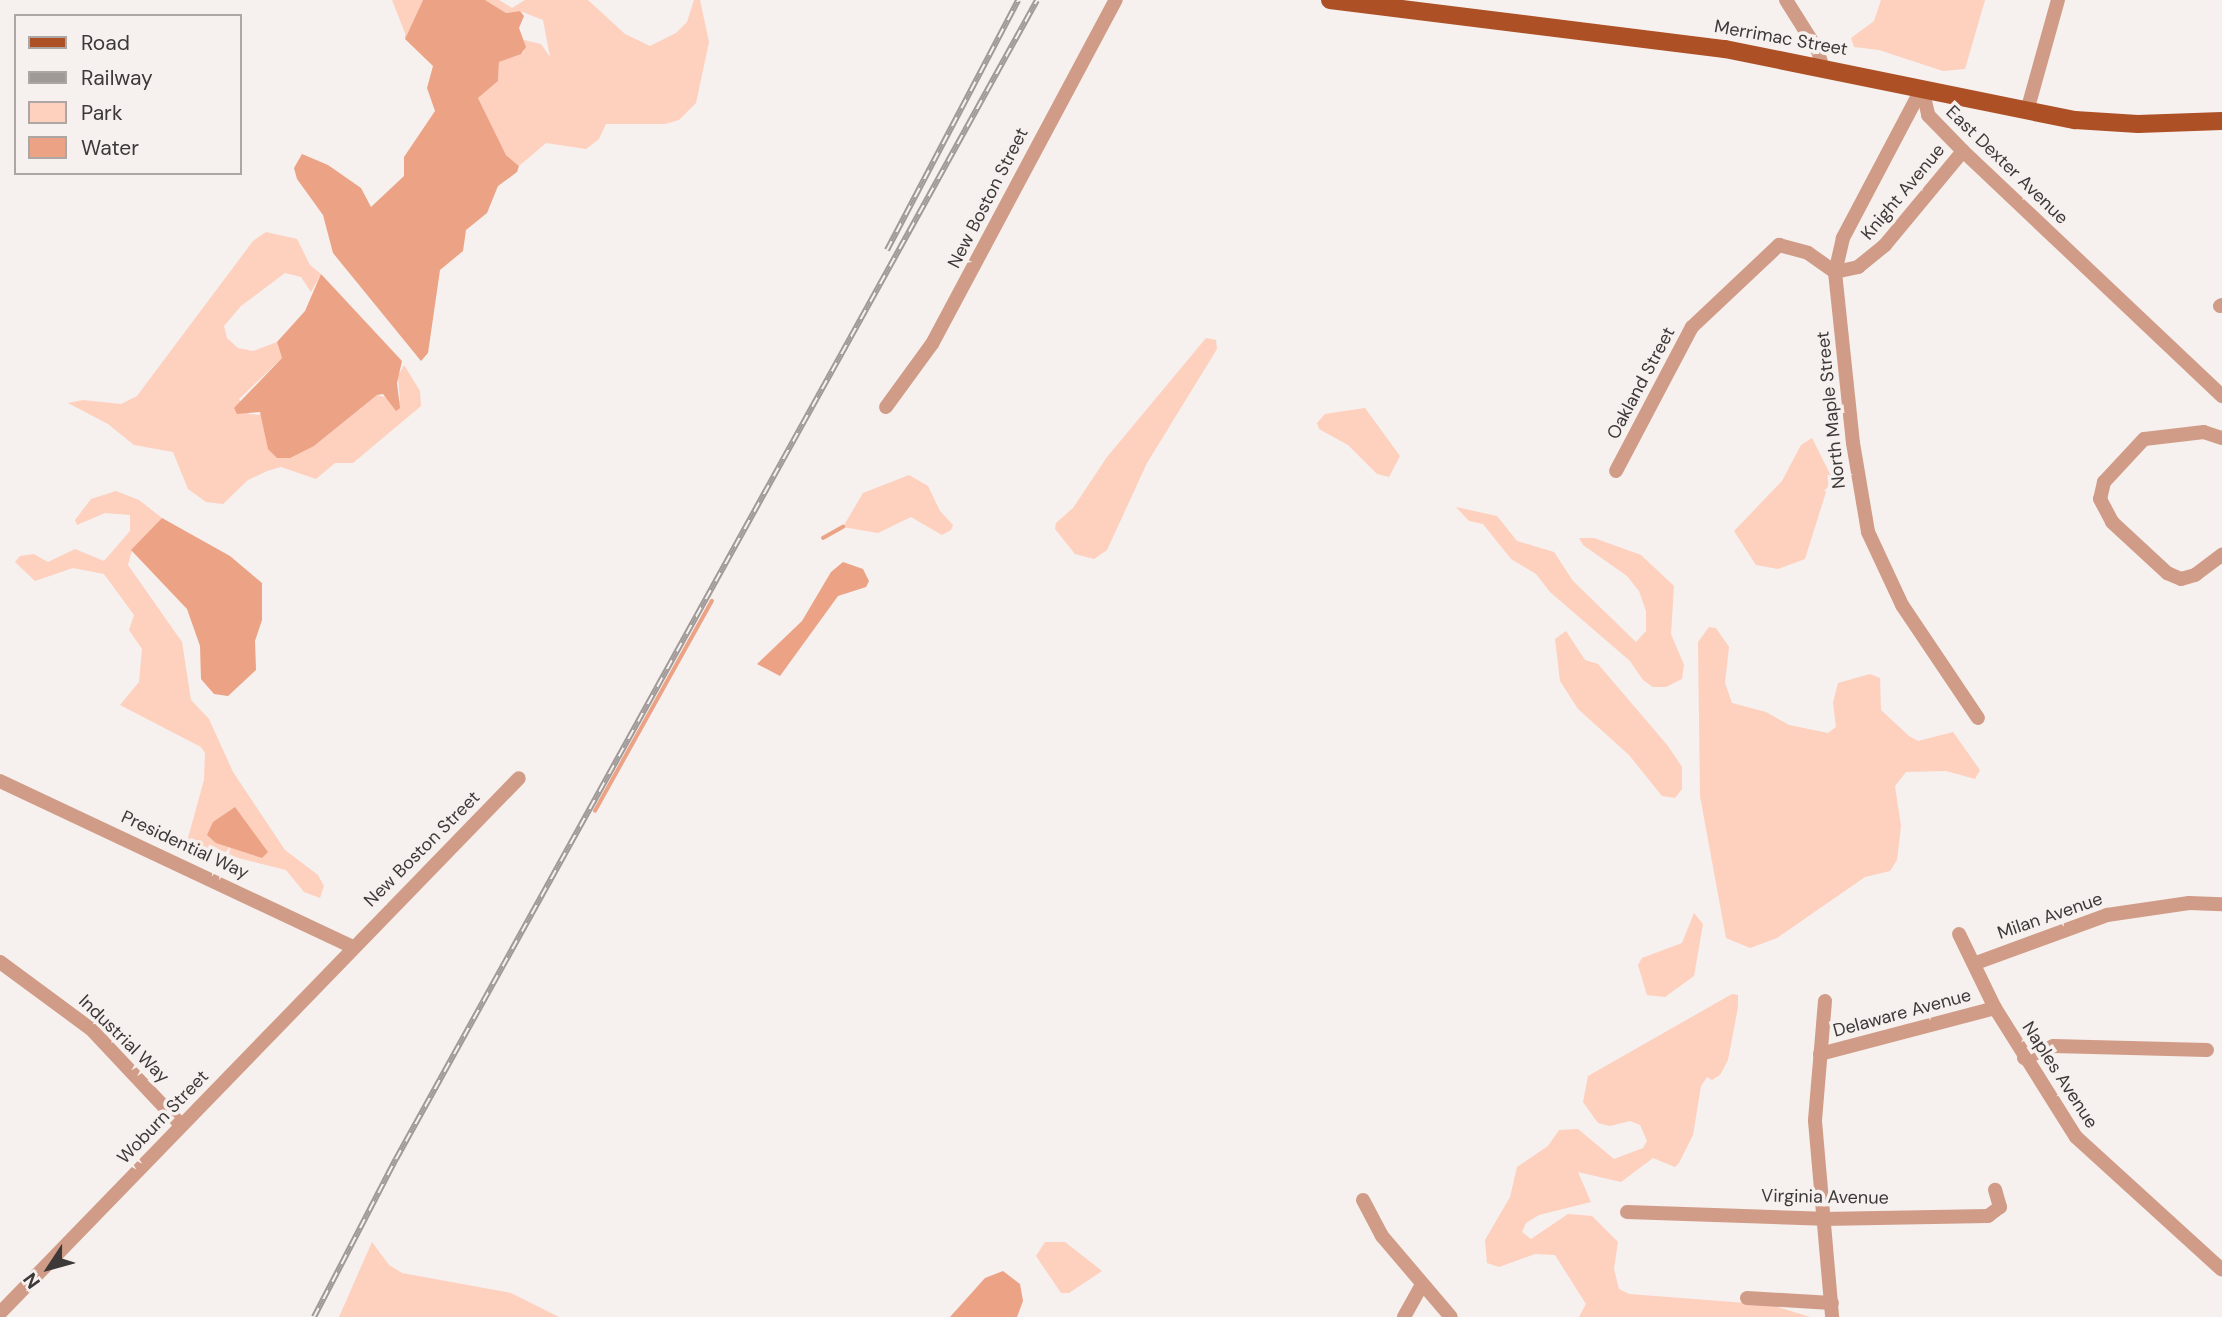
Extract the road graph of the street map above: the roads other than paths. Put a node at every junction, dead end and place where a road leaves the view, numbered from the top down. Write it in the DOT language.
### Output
graph roads {
  1 [pos="1116,0"];
  2 [pos="1330,0"];
  3 [pos="1786,0"];
  4 [pos="2058,0"];
  5 [pos="1822,66"];
  6 [pos="1922,88"];
  7 [pos="2027,111"];
  8 [pos="2222,121"];
  9 [pos="1963,151"];
  10 [pos="1835,272"];
  11 [pos="2222,396"];
  12 [pos="886,407"];
  13 [pos="2222,438"];
  14 [pos="1616,471"];
  15 [pos="2222,555"];
  16 [pos="1978,718"];
  17 [pos="519,778"];
  18 [pos="0,781"];
  19 [pos="2222,904"];
  20 [pos="1959,934"];
  21 [pos="352,947"];
  22 [pos="0,962"];
  23 [pos="1976,963"];
  24 [pos="1825,1001"];
  25 [pos="1995,1008"];
  26 [pos="2207,1050"];
  27 [pos="1820,1054"];
  28 [pos="2024,1058"];
  29 [pos="181,1125"];
  30 [pos="1995,1190"];
  31 [pos="1363,1200"];
  32 [pos="1627,1212"];
  33 [pos="1823,1219"];
  34 [pos="2222,1270"];
  35 [pos="1422,1285"];
  36 [pos="1748,1298"];
  37 [pos="1832,1310"];
  38 [pos="0,1313"];
  39 [pos="1405,1317"];
  40 [pos="1451,1317"];
  1 -- 12 [label="street, New Boston Street"];
  2 -- 5 [label="main road, Merrimac Street"];
  3 -- 5 [label="street"];
  4 -- 7 [label="street"];
  5 -- 6 [label="main road, Merrimac Street"];
  6 -- 7 [label="main road, Merrimac Street"];
  6 -- 9 [label="street, East Dexter Avenue"];
  6 -- 10 [label="street, North Maple Street"];
  7 -- 8 [label="main road, Merrimac Street"];
  9 -- 10 [label="street, Knight Avenue"];
  9 -- 11 [label="street, East Dexter Avenue"];
  10 -- 14 [label="street, Oakland Street"];
  10 -- 16 [label="street, North Maple Street"];
  13 -- 15 [label="street"];
  17 -- 21 [label="street, New Boston Street"];
  18 -- 21 [label="street, Presidential Way"];
  19 -- 23 [label="street, Milan Avenue"];
  20 -- 23 [label="street, Naples Avenue"];
  21 -- 29 [label="street, Woburn Street"];
  22 -- 29 [label="street, Industrial Way"];
  23 -- 25 [label="street, Naples Avenue"];
  24 -- 27 [label="street"];
  25 -- 27 [label="street, Delaware Avenue"];
  25 -- 28 [label="street, Naples Avenue"];
  26 -- 28 [label="street"];
  27 -- 33 [label="street"];
  28 -- 34 [label="street, Naples Avenue"];
  29 -- 38 [label="street, Woburn Street"];
  30 -- 33 [label="street, Virginia Avenue"];
  31 -- 35 [label="street"];
  32 -- 33 [label="street, Virginia Avenue"];
  33 -- 37 [label="street"];
  35 -- 39 [label="street"];
  35 -- 40 [label="street"];
  36 -- 37 [label="street"];
}
